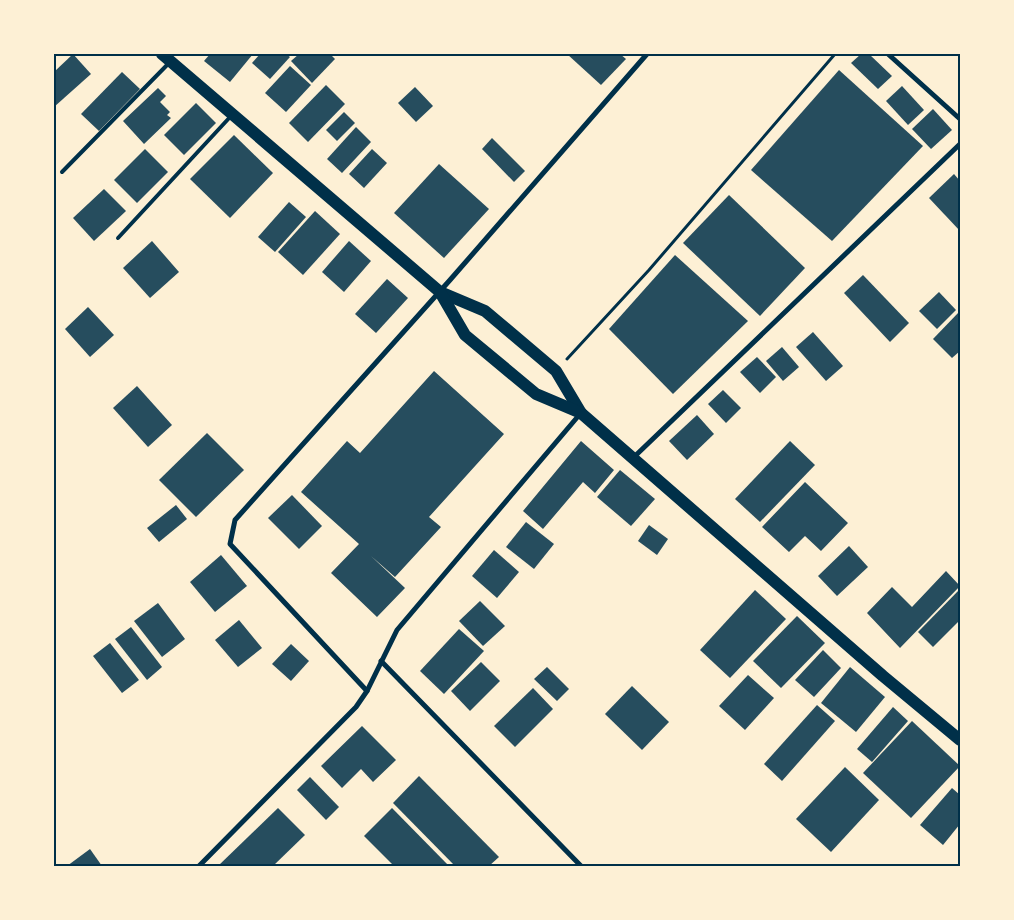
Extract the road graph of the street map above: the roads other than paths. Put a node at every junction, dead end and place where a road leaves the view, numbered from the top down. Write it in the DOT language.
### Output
graph roads {
  1 [pos="647,54"];
  2 [pos="888,54"];
  3 [pos="166,58"];
  4 [pos="232,114"];
  5 [pos="960,119"];
  6 [pos="960,144"];
  7 [pos="62,172"];
  8 [pos="118,238"];
  9 [pos="440,292"];
  10 [pos="581,413"];
  11 [pos="633,457"];
  12 [pos="381,661"];
  13 [pos="367,691"];
  14 [pos="960,740"];
  15 [pos="199,866"];
  16 [pos="581,866"];
  1 -- 9 [label="street"];
  2 -- 5 [label="street"];
  3 -- 4 [label="main road"];
  3 -- 7 [label="lane"];
  4 -- 8 [label="lane"];
  4 -- 9 [label="main road"];
  6 -- 11 [label="street"];
  9 -- 10 [label="main road"];
  9 -- 10 [label="main road"];
  9 -- 13 [label="street"];
  10 -- 11 [label="main road"];
  10 -- 12 [label="street"];
  11 -- 14 [label="main road"];
  12 -- 13 [label="street"];
  12 -- 16 [label="street"];
  13 -- 15 [label="street"];
}
